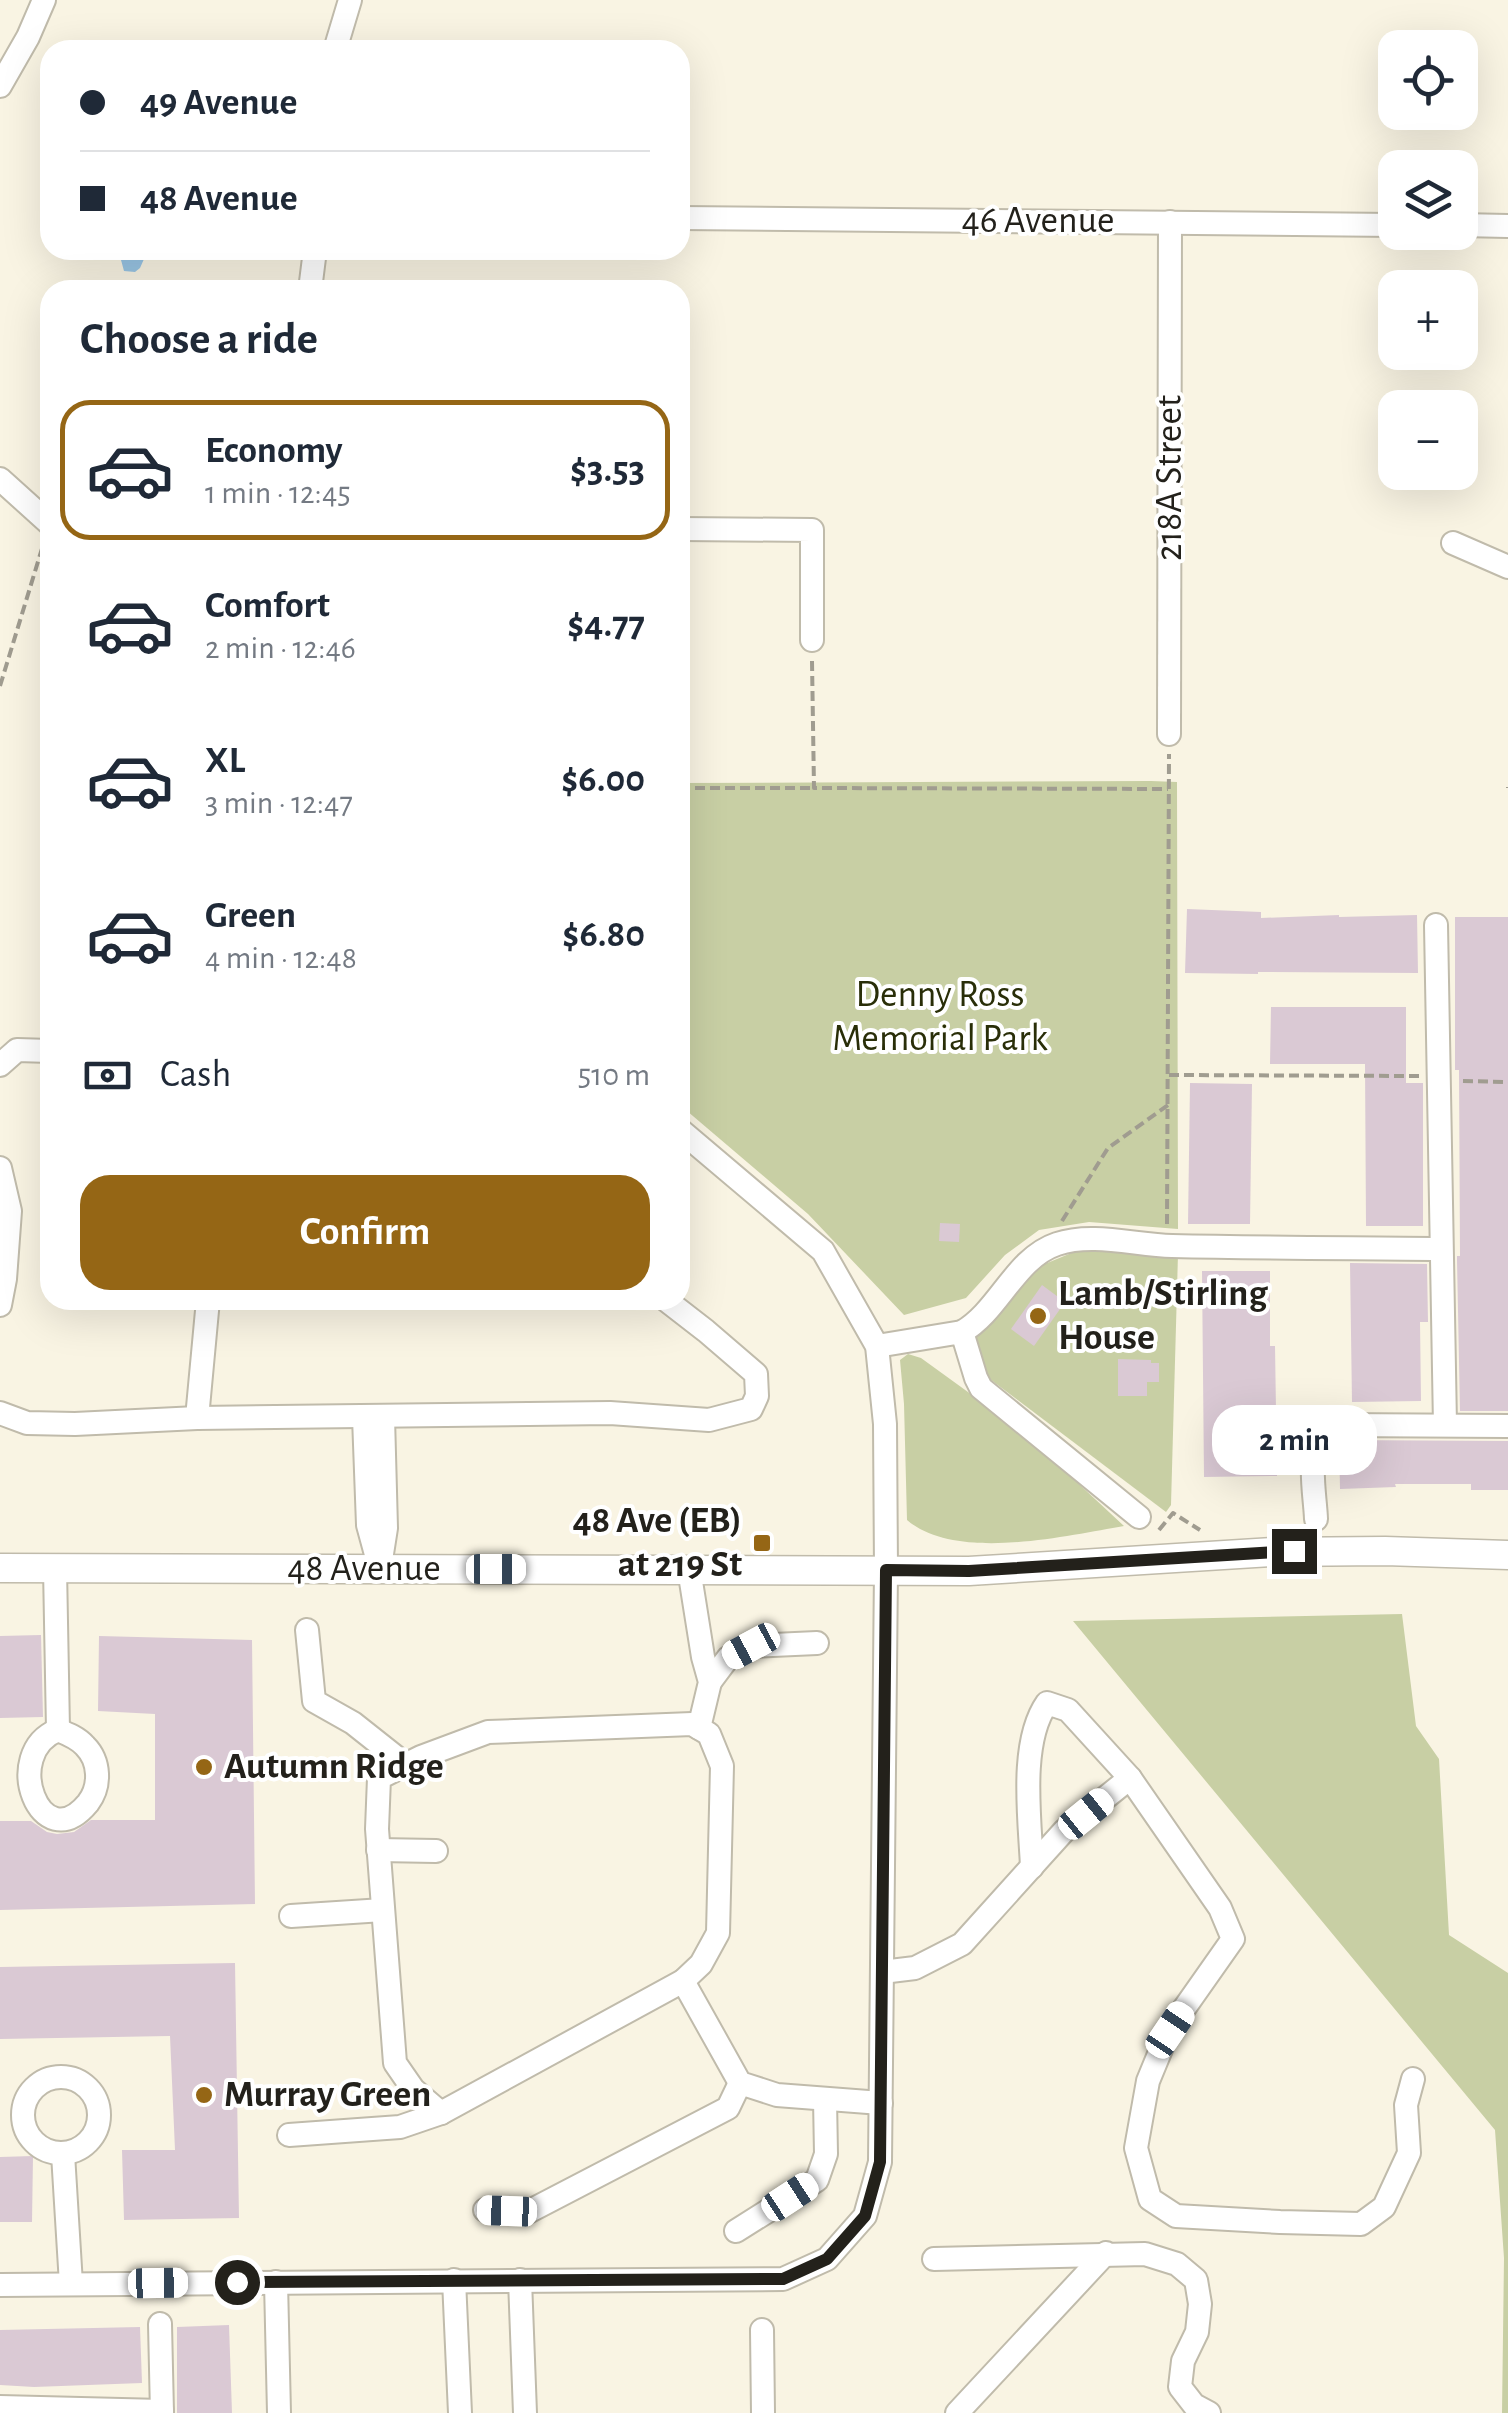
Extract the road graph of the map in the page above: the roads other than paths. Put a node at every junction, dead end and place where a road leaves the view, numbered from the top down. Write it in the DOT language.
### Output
graph roads {
  1 [pos="44,0"];
  2 [pos="350,0"];
  3 [pos="338,40"];
  4 [pos="0,86"];
  5 [pos="690,218"];
  6 [pos="1170,222"];
  7 [pos="1378,225"];
  8 [pos="1478,226"];
  9 [pos="1508,226"];
  10 [pos="0,479"];
  11 [pos="40,515"];
  12 [pos="690,529"];
  13 [pos="1453,543"];
  14 [pos="1508,567"];
  15 [pos="812,640"];
  16 [pos="1170,734"];
  17 [pos="1436,925"];
  18 [pos="40,1051"];
  19 [pos="0,1064"];
  20 [pos="690,1139"];
  21 [pos="0,1168"];
  22 [pos="1442,1249"];
  23 [pos="0,1305"];
  24 [pos="207,1310"];
  25 [pos="678,1310"];
  26 [pos="962,1332"];
  27 [pos="877,1346"];
  28 [pos="0,1413"];
  29 [pos="373,1417"];
  30 [pos="197,1418"];
  31 [pos="1445,1425"];
  32 [pos="1508,1426"];
  33 [pos="1139,1517"];
  34 [pos="1316,1519"];
  35 [pos="1508,1555"];
  36 [pos="0,1568"];
  37 [pos="55,1568"];
  38 [pos="380,1569"];
  39 [pos="689,1570"];
  40 [pos="886,1570"];
  41 [pos="307,1630"];
  42 [pos="817,1643"];
  43 [pos="710,1682"];
  44 [pos="698,1728"];
  45 [pos="58,1730"];
  46 [pos="406,1764"];
  47 [pos="1130,1778"];
  48 [pos="378,1850"];
  49 [pos="436,1851"];
  50 [pos="1032,1867"];
  51 [pos="383,1910"];
  52 [pos="291,1916"];
  53 [pos="882,1972"];
  54 [pos="684,1981"];
  55 [pos="1414,2078"];
  56 [pos="740,2083"];
  57 [pos="825,2099"];
  58 [pos="881,2103"];
  59 [pos="441,2113"];
  60 [pos="289,2134"];
  61 [pos="63,2154"];
  62 [pos="485,2210"];
  63 [pos="736,2231"];
  64 [pos="1106,2254"];
  65 [pos="934,2259"];
  66 [pos="454,2280"];
  67 [pos="520,2280"];
  68 [pos="276,2282"];
  69 [pos="71,2284"];
  70 [pos="0,2286"];
  71 [pos="160,2324"];
  72 [pos="762,2330"];
  73 [pos="0,2407"];
  74 [pos="1197,2410"];
  75 [pos="162,2412"];
  76 [pos="279,2413"];
  77 [pos="460,2413"];
  78 [pos="525,2413"];
  79 [pos="763,2413"];
  80 [pos="957,2413"];
  1 -- 4 [label="street"];
  2 -- 3 [label="street"];
  5 -- 6 [label="street, 46 Avenue"];
  6 -- 7 [label="street, 46 Avenue"];
  6 -- 16 [label="street, 218A Street"];
  8 -- 9 [label="street"];
  10 -- 11 [label="street"];
  12 -- 15 [label="street"];
  13 -- 14 [label="street"];
  17 -- 22 [label="street"];
  18 -- 19 [label="street"];
  20 -- 27 [label="street"];
  21 -- 23 [label="street"];
  22 -- 26 [label="street"];
  22 -- 31 [label="street"];
  24 -- 30 [label="street"];
  25 -- 29 [label="street"];
  26 -- 27 [label="street"];
  26 -- 33 [label="street"];
  27 -- 40 [label="street"];
  28 -- 30 [label="street"];
  29 -- 30 [label="street"];
  29 -- 38 [label="street"];
  31 -- 32 [label="street"];
  31 -- 34 [label="street"];
  35 -- 40 [label="main road, 48 Avenue"];
  36 -- 37 [label="main road, 48 Avenue"];
  37 -- 38 [label="main road, 48 Avenue"];
  37 -- 45 [label="street"];
  38 -- 39 [label="main road, 48 Avenue"];
  39 -- 40 [label="main road, 48 Avenue"];
  39 -- 43 [label="street"];
  40 -- 53 [label="street"];
  41 -- 46 [label="street"];
  42 -- 43 [label="street"];
  43 -- 44 [label="street"];
  44 -- 46 [label="street"];
  44 -- 54 [label="street"];
  46 -- 48 [label="street"];
  47 -- 50 [label="street"];
  47 -- 50 [label="street"];
  47 -- 55 [label="street"];
  48 -- 49 [label="street"];
  48 -- 51 [label="street"];
  50 -- 53 [label="street"];
  51 -- 52 [label="street"];
  51 -- 59 [label="street"];
  53 -- 58 [label="street"];
  54 -- 56 [label="street"];
  54 -- 59 [label="street"];
  56 -- 57 [label="street"];
  56 -- 62 [label="street"];
  57 -- 58 [label="street"];
  57 -- 63 [label="street"];
  58 -- 67 [label="street"];
  59 -- 60 [label="street"];
  61 -- 69 [label="street"];
  64 -- 65 [label="street"];
  64 -- 74 [label="street"];
  64 -- 80 [label="street"];
  66 -- 67 [label="street"];
  66 -- 68 [label="street"];
  66 -- 77 [label="street"];
  67 -- 78 [label="street"];
  68 -- 69 [label="street"];
  68 -- 76 [label="street"];
  69 -- 70 [label="street"];
  71 -- 75 [label="street"];
  72 -- 79 [label="street"];
  73 -- 75 [label="street"];
}
